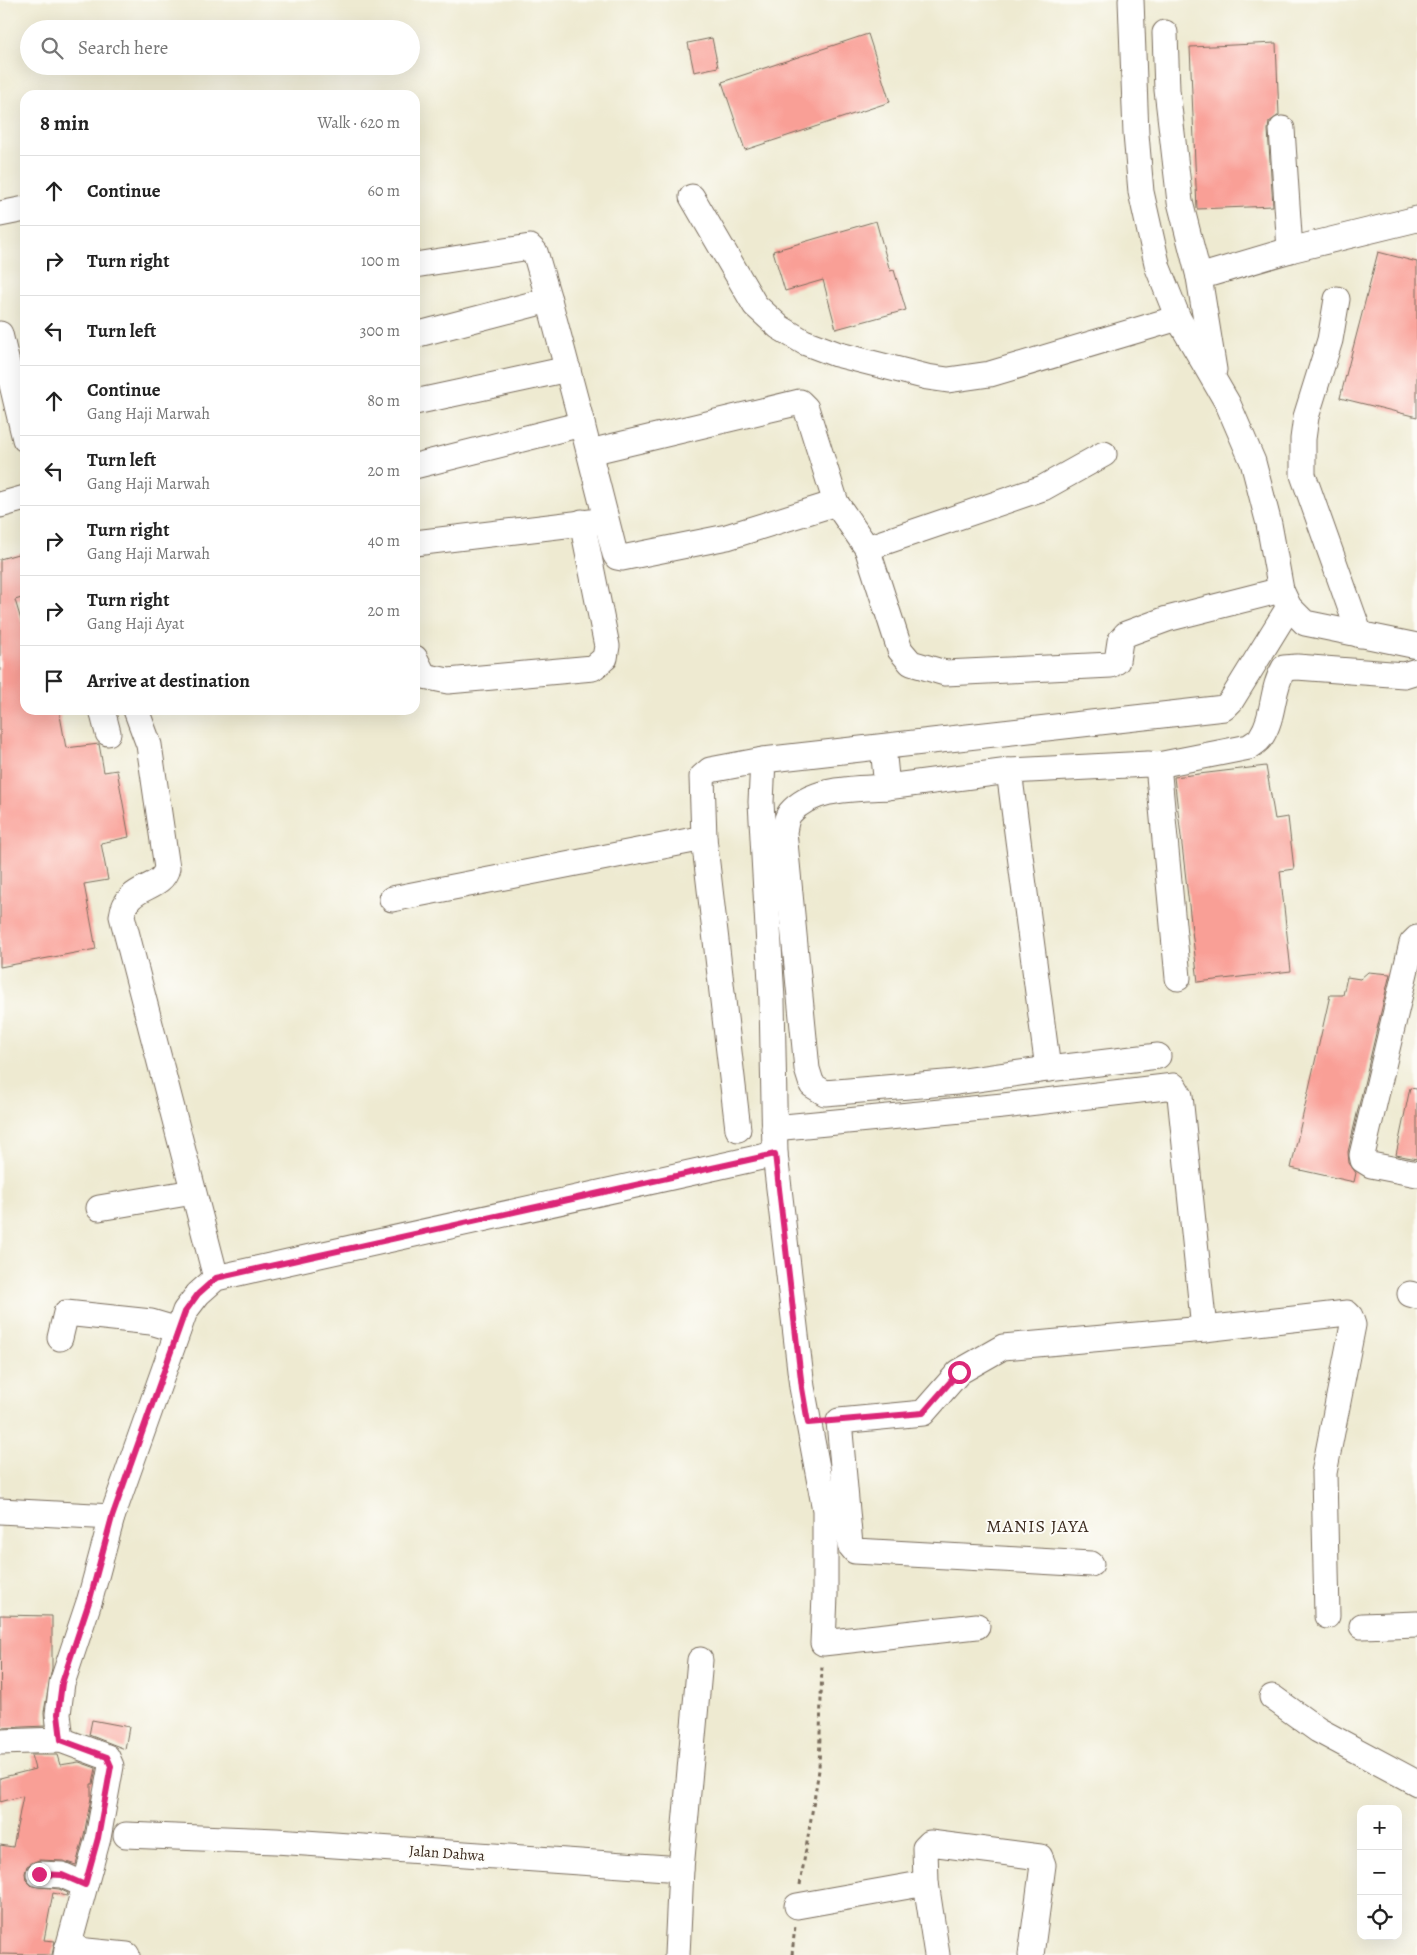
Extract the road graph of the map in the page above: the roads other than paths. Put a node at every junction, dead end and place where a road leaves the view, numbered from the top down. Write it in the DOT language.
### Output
graph roads {
  1 [pos="1131,0"];
  2 [pos="1165,32"];
  3 [pos="1282,129"];
  4 [pos="692,197"];
  5 [pos="20,210"];
  6 [pos="0,214"];
  7 [pos="1417,219"];
  8 [pos="1290,250"];
  9 [pos="420,264"];
  10 [pos="1199,277"];
  11 [pos="1337,299"];
  12 [pos="549,300"];
  13 [pos="1178,318"];
  14 [pos="420,334"];
  15 [pos="7,351"];
  16 [pos="568,369"];
  17 [pos="1217,384"];
  18 [pos="420,401"];
  19 [pos="20,415"];
  20 [pos="582,424"];
  21 [pos="590,452"];
  22 [pos="1104,454"];
  23 [pos="420,465"];
  24 [pos="20,499"];
  25 [pos="836,503"];
  26 [pos="0,505"];
  27 [pos="594,522"];
  28 [pos="420,528"];
  29 [pos="458,539"];
  30 [pos="420,543"];
  31 [pos="866,548"];
  32 [pos="1285,599"];
  33 [pos="1360,635"];
  34 [pos="1417,646"];
  35 [pos="420,668"];
  36 [pos="1417,671"];
  37 [pos="138,715"];
  38 [pos="883,747"];
  39 [pos="763,760"];
  40 [pos="1158,765"];
  41 [pos="1009,771"];
  42 [pos="887,787"];
  43 [pos="704,838"];
  44 [pos="392,899"];
  45 [pos="1417,938"];
  46 [pos="1178,978"];
  47 [pos="1158,1056"];
  48 [pos="1048,1069"];
  49 [pos="774,1128"];
  50 [pos="738,1129"];
  51 [pos="775,1154"];
  52 [pos="1417,1174"];
  53 [pos="193,1192"];
  54 [pos="99,1208"];
  55 [pos="216,1278"];
  56 [pos="1204,1329"];
  57 [pos="178,1330"];
  58 [pos="60,1338"];
  59 [pos="840,1421"];
  60 [pos="808,1423"];
  61 [pos="836,1507"];
  62 [pos="0,1512"];
  63 [pos="112,1517"];
  64 [pos="1091,1564"];
  65 [pos="1327,1616"];
  66 [pos="1417,1624"];
  67 [pos="977,1626"];
  68 [pos="1362,1626"];
  69 [pos="700,1660"];
  70 [pos="1272,1697"];
  71 [pos="61,1740"];
  72 [pos="0,1742"];
  73 [pos="1417,1783"];
  74 [pos="126,1835"];
  75 [pos="681,1869"];
  76 [pos="39,1874"];
  77 [pos="926,1883"];
  78 [pos="85,1885"];
  79 [pos="797,1906"];
  80 [pos="67,1952"];
  81 [pos="127,1955"];
  82 [pos="677,1955"];
  83 [pos="937,1955"];
  84 [pos="1030,1955"];
  1 -- 13 [label="street"];
  2 -- 10 [label="street"];
  3 -- 8 [label="street"];
  4 -- 13 [label="street"];
  5 -- 6 [label="street"];
  7 -- 8 [label="street"];
  8 -- 10 [label="street"];
  9 -- 12 [label="street"];
  10 -- 17 [label="street"];
  11 -- 33 [label="street"];
  12 -- 14 [label="street"];
  12 -- 16 [label="street"];
  13 -- 17 [label="street"];
  15 -- 19 [label="street"];
  16 -- 18 [label="street"];
  16 -- 20 [label="street"];
  17 -- 32 [label="street"];
  20 -- 21 [label="street"];
  20 -- 23 [label="street"];
  21 -- 25 [label="street"];
  21 -- 27 [label="street"];
  22 -- 31 [label="street"];
  24 -- 26 [label="street"];
  25 -- 27 [label="street"];
  25 -- 31 [label="street"];
  27 -- 29 [label="street"];
  27 -- 35 [label="street"];
  28 -- 29 [label="street"];
  29 -- 30 [label="street"];
  31 -- 32 [label="street"];
  32 -- 33 [label="street"];
  32 -- 38 [label="street"];
  33 -- 34 [label="street"];
  36 -- 40 [label="street"];
  37 -- 53 [label="street"];
  38 -- 39 [label="street"];
  38 -- 42 [label="street"];
  39 -- 43 [label="street"];
  39 -- 49 [label="street"];
  40 -- 41 [label="street"];
  40 -- 46 [label="street"];
  41 -- 42 [label="street"];
  41 -- 48 [label="street"];
  42 -- 48 [label="street"];
  43 -- 44 [label="street"];
  43 -- 50 [label="street"];
  45 -- 52 [label="street"];
  47 -- 48 [label="street"];
  49 -- 51 [label="street"];
  49 -- 56 [label="street"];
  51 -- 55 [label="street"];
  51 -- 60 [label="street"];
  53 -- 54 [label="street"];
  53 -- 55 [label="street"];
  55 -- 57 [label="street"];
  56 -- 59 [label="street"];
  56 -- 65 [label="street"];
  57 -- 58 [label="street"];
  57 -- 63 [label="street"];
  59 -- 60 [label="street"];
  59 -- 61 [label="street"];
  60 -- 61 [label="street"];
  61 -- 64 [label="street"];
  61 -- 67 [label="street"];
  62 -- 63 [label="street"];
  63 -- 71 [label="street"];
  66 -- 68 [label="street"];
  69 -- 75 [label="street"];
  70 -- 73 [label="street"];
  71 -- 72 [label="street"];
  71 -- 78 [label="street"];
  74 -- 75 [label="street, Jalan Dahwa"];
  75 -- 82 [label="street"];
  76 -- 78 [label="street"];
  77 -- 79 [label="street"];
  77 -- 83 [label="street"];
  77 -- 84 [label="street"];
  78 -- 80 [label="street"];
  80 -- 81 [label="street"];
}
